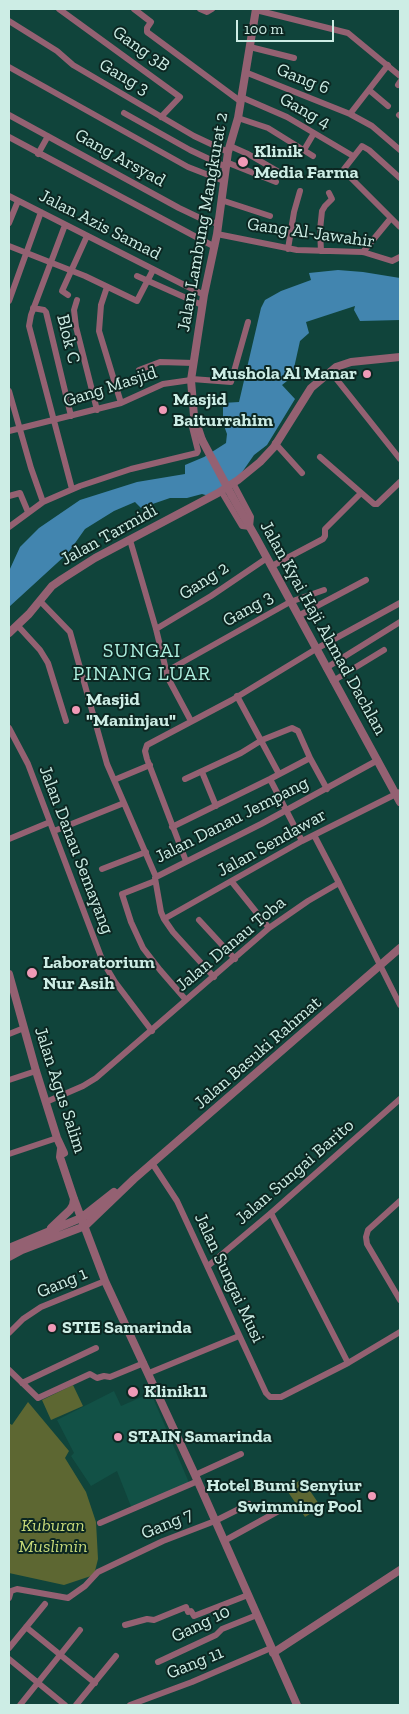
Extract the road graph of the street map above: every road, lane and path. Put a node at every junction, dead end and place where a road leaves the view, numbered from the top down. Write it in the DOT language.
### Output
graph roads {
  1 [pos="59,9"];
  2 [pos="134,9"];
  3 [pos="200,9"];
  4 [pos="212,9"];
  5 [pos="256,10"];
  6 [pos="9,21"];
  7 [pos="250,47"];
  8 [pos="294,58"];
  9 [pos="388,65"];
  10 [pos="9,67"];
  11 [pos="246,72"];
  12 [pos="400,76"];
  13 [pos="369,90"];
  14 [pos="241,99"];
  15 [pos="388,106"];
  16 [pos="124,113"];
  17 [pos="350,114"];
  18 [pos="9,115"];
  19 [pos="161,117"];
  20 [pos="238,118"];
  21 [pos="314,133"];
  22 [pos="48,136"];
  23 [pos="9,137"];
  24 [pos="229,149"];
  25 [pos="304,150"];
  26 [pos="400,150"];
  27 [pos="38,154"];
  28 [pos="313,156"];
  29 [pos="353,156"];
  30 [pos="226,164"];
  31 [pos="286,176"];
  32 [pos="400,178"];
  33 [pos="224,181"];
  34 [pos="276,182"];
  35 [pos="300,191"];
  36 [pos="329,192"];
  37 [pos="9,196"];
  38 [pos="221,200"];
  39 [pos="18,201"];
  40 [pos="41,212"];
  41 [pos="270,216"];
  42 [pos="391,218"];
  43 [pos="9,223"];
  44 [pos="218,224"];
  45 [pos="65,225"];
  46 [pos="400,227"];
  47 [pos="217,234"];
  48 [pos="87,236"];
  49 [pos="9,246"];
  50 [pos="215,247"];
  51 [pos="288,249"];
  52 [pos="321,251"];
  53 [pos="363,252"];
  54 [pos="26,253"];
  55 [pos="400,257"];
  56 [pos="52,263"];
  57 [pos="70,270"];
  58 [pos="153,270"];
  59 [pos="137,276"];
  60 [pos="147,281"];
  61 [pos="107,287"];
  62 [pos="68,295"];
  63 [pos="204,295"];
  64 [pos="77,300"];
  65 [pos="9,301"];
  66 [pos="202,305"];
  67 [pos="33,308"];
  68 [pos="248,322"];
  69 [pos="400,357"];
  70 [pos="194,363"];
  71 [pos="139,370"];
  72 [pos="330,371"];
  73 [pos="192,379"];
  74 [pos="9,391"];
  75 [pos="121,403"];
  76 [pos="97,410"];
  77 [pos="71,416"];
  78 [pos="194,416"];
  79 [pos="53,420"];
  80 [pos="20,428"];
  81 [pos="9,430"];
  82 [pos="202,440"];
  83 [pos="275,444"];
  84 [pos="320,457"];
  85 [pos="400,459"];
  86 [pos="302,473"];
  87 [pos="235,482"];
  88 [pos="400,482"];
  89 [pos="72,489"];
  90 [pos="221,491"];
  91 [pos="361,493"];
  92 [pos="9,496"];
  93 [pos="43,502"];
  94 [pos="28,512"];
  95 [pos="9,527"];
  96 [pos="250,527"];
  97 [pos="130,540"];
  98 [pos="267,558"];
  99 [pos="272,566"];
  100 [pos="366,580"];
  101 [pos="324,590"];
  102 [pos="40,601"];
  103 [pos="290,602"];
  104 [pos="400,603"];
  105 [pos="298,616"];
  106 [pos="400,622"];
  107 [pos="18,626"];
  108 [pos="156,629"];
  109 [pos="9,633"];
  110 [pos="316,649"];
  111 [pos="384,650"];
  112 [pos="326,668"];
  113 [pos="167,671"];
  114 [pos="333,681"];
  115 [pos="237,696"];
  116 [pos="66,721"];
  117 [pos="191,721"];
  118 [pos="9,728"];
  119 [pos="262,740"];
  120 [pos="310,758"];
  121 [pos="378,760"];
  122 [pos="150,766"];
  123 [pos="202,772"];
  124 [pos="279,774"];
  125 [pos="185,779"];
  126 [pos="114,780"];
  127 [pos="270,780"];
  128 [pos="327,788"];
  129 [pos="398,794"];
  130 [pos="400,802"];
  131 [pos="124,803"];
  132 [pos="216,806"];
  133 [pos="285,810"];
  134 [pos="50,822"];
  135 [pos="172,827"];
  136 [pos="54,831"];
  137 [pos="314,835"];
  138 [pos="9,839"];
  139 [pos="302,842"];
  140 [pos="146,852"];
  141 [pos="186,861"];
  142 [pos="102,869"];
  143 [pos="155,879"];
  144 [pos="232,882"];
  145 [pos="339,883"];
  146 [pos="164,919"];
  147 [pos="199,920"];
  148 [pos="269,928"];
  149 [pos="400,948"];
  150 [pos="235,959"];
  151 [pos="379,966"];
  152 [pos="9,974"];
  153 [pos="214,977"];
  154 [pos="186,1000"];
  155 [pos="400,1005"];
  156 [pos="24,1028"];
  157 [pos="152,1031"];
  158 [pos="9,1034"];
  159 [pos="36,1070"];
  160 [pos="9,1080"];
  161 [pos="400,1099"];
  162 [pos="46,1102"];
  163 [pos="57,1138"];
  164 [pos="61,1149"];
  165 [pos="9,1154"];
  166 [pos="152,1163"];
  167 [pos="134,1179"];
  168 [pos="74,1199"];
  169 [pos="400,1201"];
  170 [pos="271,1214"];
  171 [pos="83,1217"];
  172 [pos="85,1226"];
  173 [pos="44,1234"];
  174 [pos="9,1248"];
  175 [pos="9,1257"];
  176 [pos="208,1266"];
  177 [pos="106,1281"];
  178 [pos="400,1300"];
  179 [pos="400,1332"];
  180 [pos="9,1334"];
  181 [pos="239,1336"];
  182 [pos="96,1348"];
  183 [pos="144,1363"];
  184 [pos="348,1363"];
  185 [pos="9,1370"];
  186 [pos="148,1374"];
  187 [pos="22,1383"];
  188 [pos="240,1454"];
  189 [pos="196,1478"];
  190 [pos="249,1504"];
  191 [pos="284,1508"];
  192 [pos="215,1521"];
  193 [pos="100,1523"];
  194 [pos="224,1541"];
  195 [pos="400,1570"];
  196 [pos="248,1595"];
  197 [pos="9,1598"];
  198 [pos="45,1604"];
  199 [pos="257,1615"];
  200 [pos="125,1625"];
  201 [pos="26,1627"];
  202 [pos="80,1630"];
  203 [pos="9,1648"];
  204 [pos="272,1651"];
  205 [pos="60,1656"];
  206 [pos="116,1656"];
  207 [pos="9,1659"];
  208 [pos="158,1662"];
  209 [pos="38,1682"];
  210 [pos="95,1683"];
  211 [pos="20,1705"];
  212 [pos="65,1705"];
  213 [pos="76,1705"];
  214 [pos="130,1705"];
  215 [pos="297,1705"];
  1 -- 19 [label="street, Gang 3B"];
  2 -- 14 [label="street, Gang 4"];
  3 -- 4 [label="street"];
  5 -- 7 [label="street, Jalan Lambung Mangkurat 2"];
  5 -- 9 [label="street"];
  6 -- 19 [label="street, Gang 3"];
  7 -- 8 [label="street"];
  7 -- 11 [label="street, Jalan Lambung Mangkurat 2"];
  9 -- 12 [label="street"];
  9 -- 13 [label="street"];
  10 -- 33 [label="street"];
  11 -- 14 [label="street, Jalan Lambung Mangkurat 2"];
  11 -- 17 [label="street, Gang 6"];
  13 -- 15 [label="street"];
  13 -- 17 [label="street"];
  14 -- 20 [label="street, Jalan Lambung Mangkurat 2"];
  14 -- 21 [label="street, Gang 4"];
  16 -- 30 [label="street"];
  17 -- 26 [label="street, Gang 6"];
  18 -- 22 [label="street, Gang Arsyad"];
  19 -- 24 [label="street, Gang 3"];
  20 -- 24 [label="street, Jalan Lambung Mangkurat 2"];
  20 -- 25 [label="street"];
  21 -- 25 [label="street"];
  21 -- 29 [label="street, Gang 4"];
  22 -- 27 [label="street"];
  22 -- 44 [label="street, Gang Arsyad"];
  23 -- 27 [label="street"];
  24 -- 30 [label="street, Jalan Lambung Mangkurat 2"];
  24 -- 31 [label="street, Gang 3"];
  25 -- 28 [label="street"];
  27 -- 50 [label="street"];
  29 -- 32 [label="street"];
  29 -- 42 [label="street"];
  30 -- 33 [label="street, Jalan Lambung Mangkurat 2"];
  30 -- 34 [label="street"];
  33 -- 38 [label="street, Jalan Lambung Mangkurat 2"];
  35 -- 51 [label="street"];
  36 -- 52 [label="street"];
  37 -- 39 [label="street, Jalan Azis Samad"];
  38 -- 41 [label="street"];
  38 -- 44 [label="street, Jalan Lambung Mangkurat 2"];
  39 -- 40 [label="street, Jalan Azis Samad"];
  39 -- 43 [label="street"];
  40 -- 45 [label="street, Jalan Azis Samad"];
  40 -- 54 [label="street"];
  42 -- 46 [label="street"];
  42 -- 53 [label="street"];
  44 -- 47 [label="street, Jalan Lambung Mangkurat 2"];
  45 -- 48 [label="street, Jalan Azis Samad"];
  45 -- 56 [label="street"];
  47 -- 50 [label="street, Jalan Lambung Mangkurat 2"];
  47 -- 51 [label="street, Gang Al-Jawahir"];
  48 -- 57 [label="street"];
  48 -- 58 [label="street, Jalan Azis Samad"];
  49 -- 54 [label="street"];
  50 -- 63 [label="street, Jalan Lambung Mangkurat 2"];
  51 -- 52 [label="street, Gang Al-Jawahir"];
  52 -- 53 [label="street, Gang Al-Jawahir"];
  53 -- 55 [label="street, Gang Al-Jawahir"];
  54 -- 56 [label="street"];
  54 -- 65 [label="street"];
  56 -- 57 [label="street"];
  56 -- 67 [label="street"];
  57 -- 61 [label="street"];
  57 -- 62 [label="street"];
  58 -- 60 [label="street"];
  58 -- 63 [label="street, Jalan Azis Samad"];
  59 -- 60 [label="street"];
  60 -- 61 [label="street"];
  60 -- 66 [label="street"];
  61 -- 75 [label="street"];
  63 -- 66 [label="street, Jalan Lambung Mangkurat 2"];
  64 -- 76 [label="street"];
  66 -- 70 [label="street, Jalan Lambung Mangkurat 2"];
  67 -- 77 [label="street, Blok C"];
  67 -- 79 [label="street"];
  68 -- 73 [label="street, Gang Masjid"];
  69 -- 72 [label="street, Jalan Tarmidi"];
  70 -- 71 [label="street"];
  70 -- 73 [label="street, Jalan Lambung Mangkurat 2"];
  72 -- 83 [label="street, Jalan Tarmidi"];
  72 -- 85 [label="street"];
  73 -- 75 [label="street, Gang Masjid"];
  73 -- 78 [label="street, Jalan Lambung Mangkurat 2"];
  74 -- 80 [label="street"];
  75 -- 76 [label="street, Gang Masjid"];
  76 -- 77 [label="street, Gang Masjid"];
  77 -- 79 [label="street, Gang Masjid"];
  78 -- 82 [label="street, Jalan Lambung Mangkurat 2"];
  78 -- 89 [label="street"];
  79 -- 80 [label="street, Gang Masjid"];
  79 -- 89 [label="street"];
  80 -- 81 [label="street, Gang Masjid"];
  80 -- 93 [label="street"];
  82 -- 96 [label="street, Jalan Kyai Haji Ahmad Dachlan, bridge"];
  83 -- 86 [label="street"];
  83 -- 87 [label="street, Jalan Tarmidi"];
  84 -- 91 [label="street"];
  87 -- 90 [label="street, Jalan Tarmidi"];
  87 -- 96 [label="street"];
  88 -- 91 [label="street"];
  89 -- 93 [label="street"];
  90 -- 96 [label="street"];
  90 -- 97 [label="street, Jalan Tarmidi"];
  91 -- 99 [label="street"];
  92 -- 94 [label="street"];
  93 -- 94 [label="street"];
  94 -- 95 [label="street"];
  96 -- 98 [label="street, Jalan Kyai Haji Ahmad Dachlan"];
  97 -- 102 [label="street, Jalan Tarmidi"];
  97 -- 108 [label="street"];
  98 -- 99 [label="street, Jalan Kyai Haji Ahmad Dachlan"];
  98 -- 108 [label="street, Gang 2"];
  99 -- 103 [label="street, Jalan Kyai Haji Ahmad Dachlan"];
  100 -- 105 [label="street"];
  101 -- 103 [label="street"];
  102 -- 107 [label="street, Jalan Tarmidi"];
  102 -- 126 [label="street, Jalan Danau Jempang"];
  103 -- 105 [label="street, Jalan Kyai Haji Ahmad Dachlan"];
  103 -- 113 [label="street, Gang 3"];
  104 -- 110 [label="street"];
  105 -- 110 [label="street, Jalan Kyai Haji Ahmad Dachlan"];
  106 -- 112 [label="street"];
  107 -- 109 [label="street, Jalan Tarmidi"];
  107 -- 116 [label="street"];
  108 -- 113 [label="street"];
  110 -- 112 [label="street, Jalan Kyai Haji Ahmad Dachlan"];
  110 -- 115 [label="street"];
  111 -- 114 [label="street"];
  112 -- 114 [label="street, Jalan Kyai Haji Ahmad Dachlan"];
  113 -- 117 [label="street"];
  114 -- 121 [label="street, Jalan Kyai Haji Ahmad Dachlan"];
  115 -- 117 [label="street"];
  115 -- 119 [label="street"];
  117 -- 122 [label="street"];
  118 -- 134 [label="street, Jalan Danau Semayang"];
  119 -- 120 [label="street"];
  119 -- 123 [label="street"];
  119 -- 124 [label="street"];
  120 -- 124 [label="street"];
  120 -- 128 [label="street"];
  121 -- 128 [label="street, Jalan Danau Jempang"];
  121 -- 129 [label="street, Jalan Kyai Haji Ahmad Dachlan"];
  122 -- 126 [label="street"];
  122 -- 135 [label="street"];
  123 -- 125 [label="street"];
  123 -- 132 [label="street"];
  124 -- 127 [label="street"];
  126 -- 131 [label="street, Jalan Danau Jempang"];
  127 -- 132 [label="street"];
  127 -- 133 [label="street"];
  128 -- 133 [label="street, Jalan Danau Jempang"];
  129 -- 130 [label="street, Jalan Kyai Haji Ahmad Dachlan"];
  129 -- 137 [label="street, Jalan Sendawar"];
  131 -- 136 [label="street"];
  131 -- 140 [label="street, Jalan Danau Jempang"];
  132 -- 135 [label="street"];
  133 -- 139 [label="street"];
  133 -- 141 [label="street, Jalan Danau Jempang"];
  134 -- 136 [label="street, Jalan Danau Semayang"];
  134 -- 138 [label="street"];
  135 -- 141 [label="street"];
  136 -- 157 [label="street, Jalan Danau Semayang"];
  137 -- 139 [label="street, Jalan Sendawar"];
  137 -- 145 [label="street"];
  139 -- 144 [label="street, Jalan Sendawar"];
  140 -- 142 [label="street"];
  140 -- 143 [label="street, Jalan Danau Jempang"];
  141 -- 143 [label="street, Jalan Danau Jempang"];
  143 -- 146 [label="street"];
  143 -- 154 [label="street"];
  144 -- 146 [label="street, Jalan Sendawar"];
  144 -- 148 [label="street"];
  145 -- 148 [label="street, Jalan Danau Toba"];
  145 -- 151 [label="street"];
  146 -- 153 [label="street"];
  147 -- 150 [label="street"];
  148 -- 150 [label="street, Jalan Danau Toba"];
  149 -- 151 [label="street, Jalan Basuki Rahmat"];
  150 -- 153 [label="street, Jalan Danau Toba"];
  151 -- 155 [label="street"];
  151 -- 166 [label="street, Jalan Basuki Rahmat"];
  152 -- 156 [label="street, Jalan Agus Salim"];
  153 -- 154 [label="street, Jalan Danau Toba"];
  154 -- 157 [label="street, Jalan Danau Toba"];
  156 -- 158 [label="street"];
  156 -- 159 [label="street, Jalan Agus Salim"];
  157 -- 162 [label="street, Jalan Danau Toba"];
  159 -- 160 [label="street"];
  159 -- 162 [label="street, Jalan Agus Salim"];
  161 -- 170 [label="street, Jalan Sungai Barito"];
  162 -- 163 [label="street, Jalan Agus Salim"];
  163 -- 164 [label="street, Jalan Agus Salim"];
  163 -- 165 [label="street"];
  164 -- 168 [label="street"];
  164 -- 171 [label="street, Jalan Agus Salim"];
  166 -- 167 [label="street, Jalan Basuki Rahmat"];
  166 -- 176 [label="street, Jalan Sungai Musi"];
  167 -- 171 [label="street, Jalan Basuki Rahmat"];
  167 -- 172 [label="street, Jalan Basuki Rahmat"];
  168 -- 171 [label="street"];
  168 -- 173 [label="street"];
  169 -- 178 [label="street"];
  170 -- 176 [label="street, Jalan Sungai Barito"];
  170 -- 184 [label="street"];
  171 -- 172 [label="street, Jalan Agus Salim"];
  171 -- 173 [label="street, Jalan Basuki Rahmat"];
  172 -- 175 [label="street"];
  172 -- 177 [label="street, Jalan Agus Salim"];
  173 -- 174 [label="street, Jalan Basuki Rahmat"];
  176 -- 181 [label="street, Jalan Sungai Musi"];
  177 -- 180 [label="street, Gang 1"];
  177 -- 183 [label="street, Jalan Agus Salim"];
  179 -- 184 [label="street"];
  181 -- 184 [label="street, Jalan Sungai Musi"];
  181 -- 186 [label="street"];
  182 -- 187 [label="street"];
  183 -- 186 [label="street, Jalan Agus Salim"];
  183 -- 187 [label="street"];
  185 -- 187 [label="street"];
  186 -- 189 [label="street, Jalan Agus Salim"];
  188 -- 189 [label="street"];
  189 -- 192 [label="street, Jalan Agus Salim"];
  189 -- 193 [label="street"];
  190 -- 192 [label="street, Gang 7"];
  191 -- 194 [label="street"];
  192 -- 194 [label="street, Jalan Agus Salim"];
  192 -- 197 [label="street, Gang 7"];
  194 -- 196 [label="street, Jalan Agus Salim"];
  195 -- 204 [label="street"];
  196 -- 199 [label="street, Jalan Agus Salim"];
  196 -- 200 [label="street"];
  198 -- 201 [label="street"];
  199 -- 204 [label="street, Jalan Agus Salim"];
  199 -- 208 [label="street, Gang 10"];
  201 -- 203 [label="street"];
  201 -- 205 [label="street"];
  202 -- 205 [label="street"];
  204 -- 214 [label="street, Gang 11"];
  204 -- 215 [label="street, Jalan Agus Salim"];
  205 -- 209 [label="street"];
  205 -- 210 [label="street"];
  206 -- 210 [label="street"];
  207 -- 209 [label="street"];
  209 -- 211 [label="street"];
  209 -- 212 [label="street"];
  210 -- 213 [label="street"];
}
